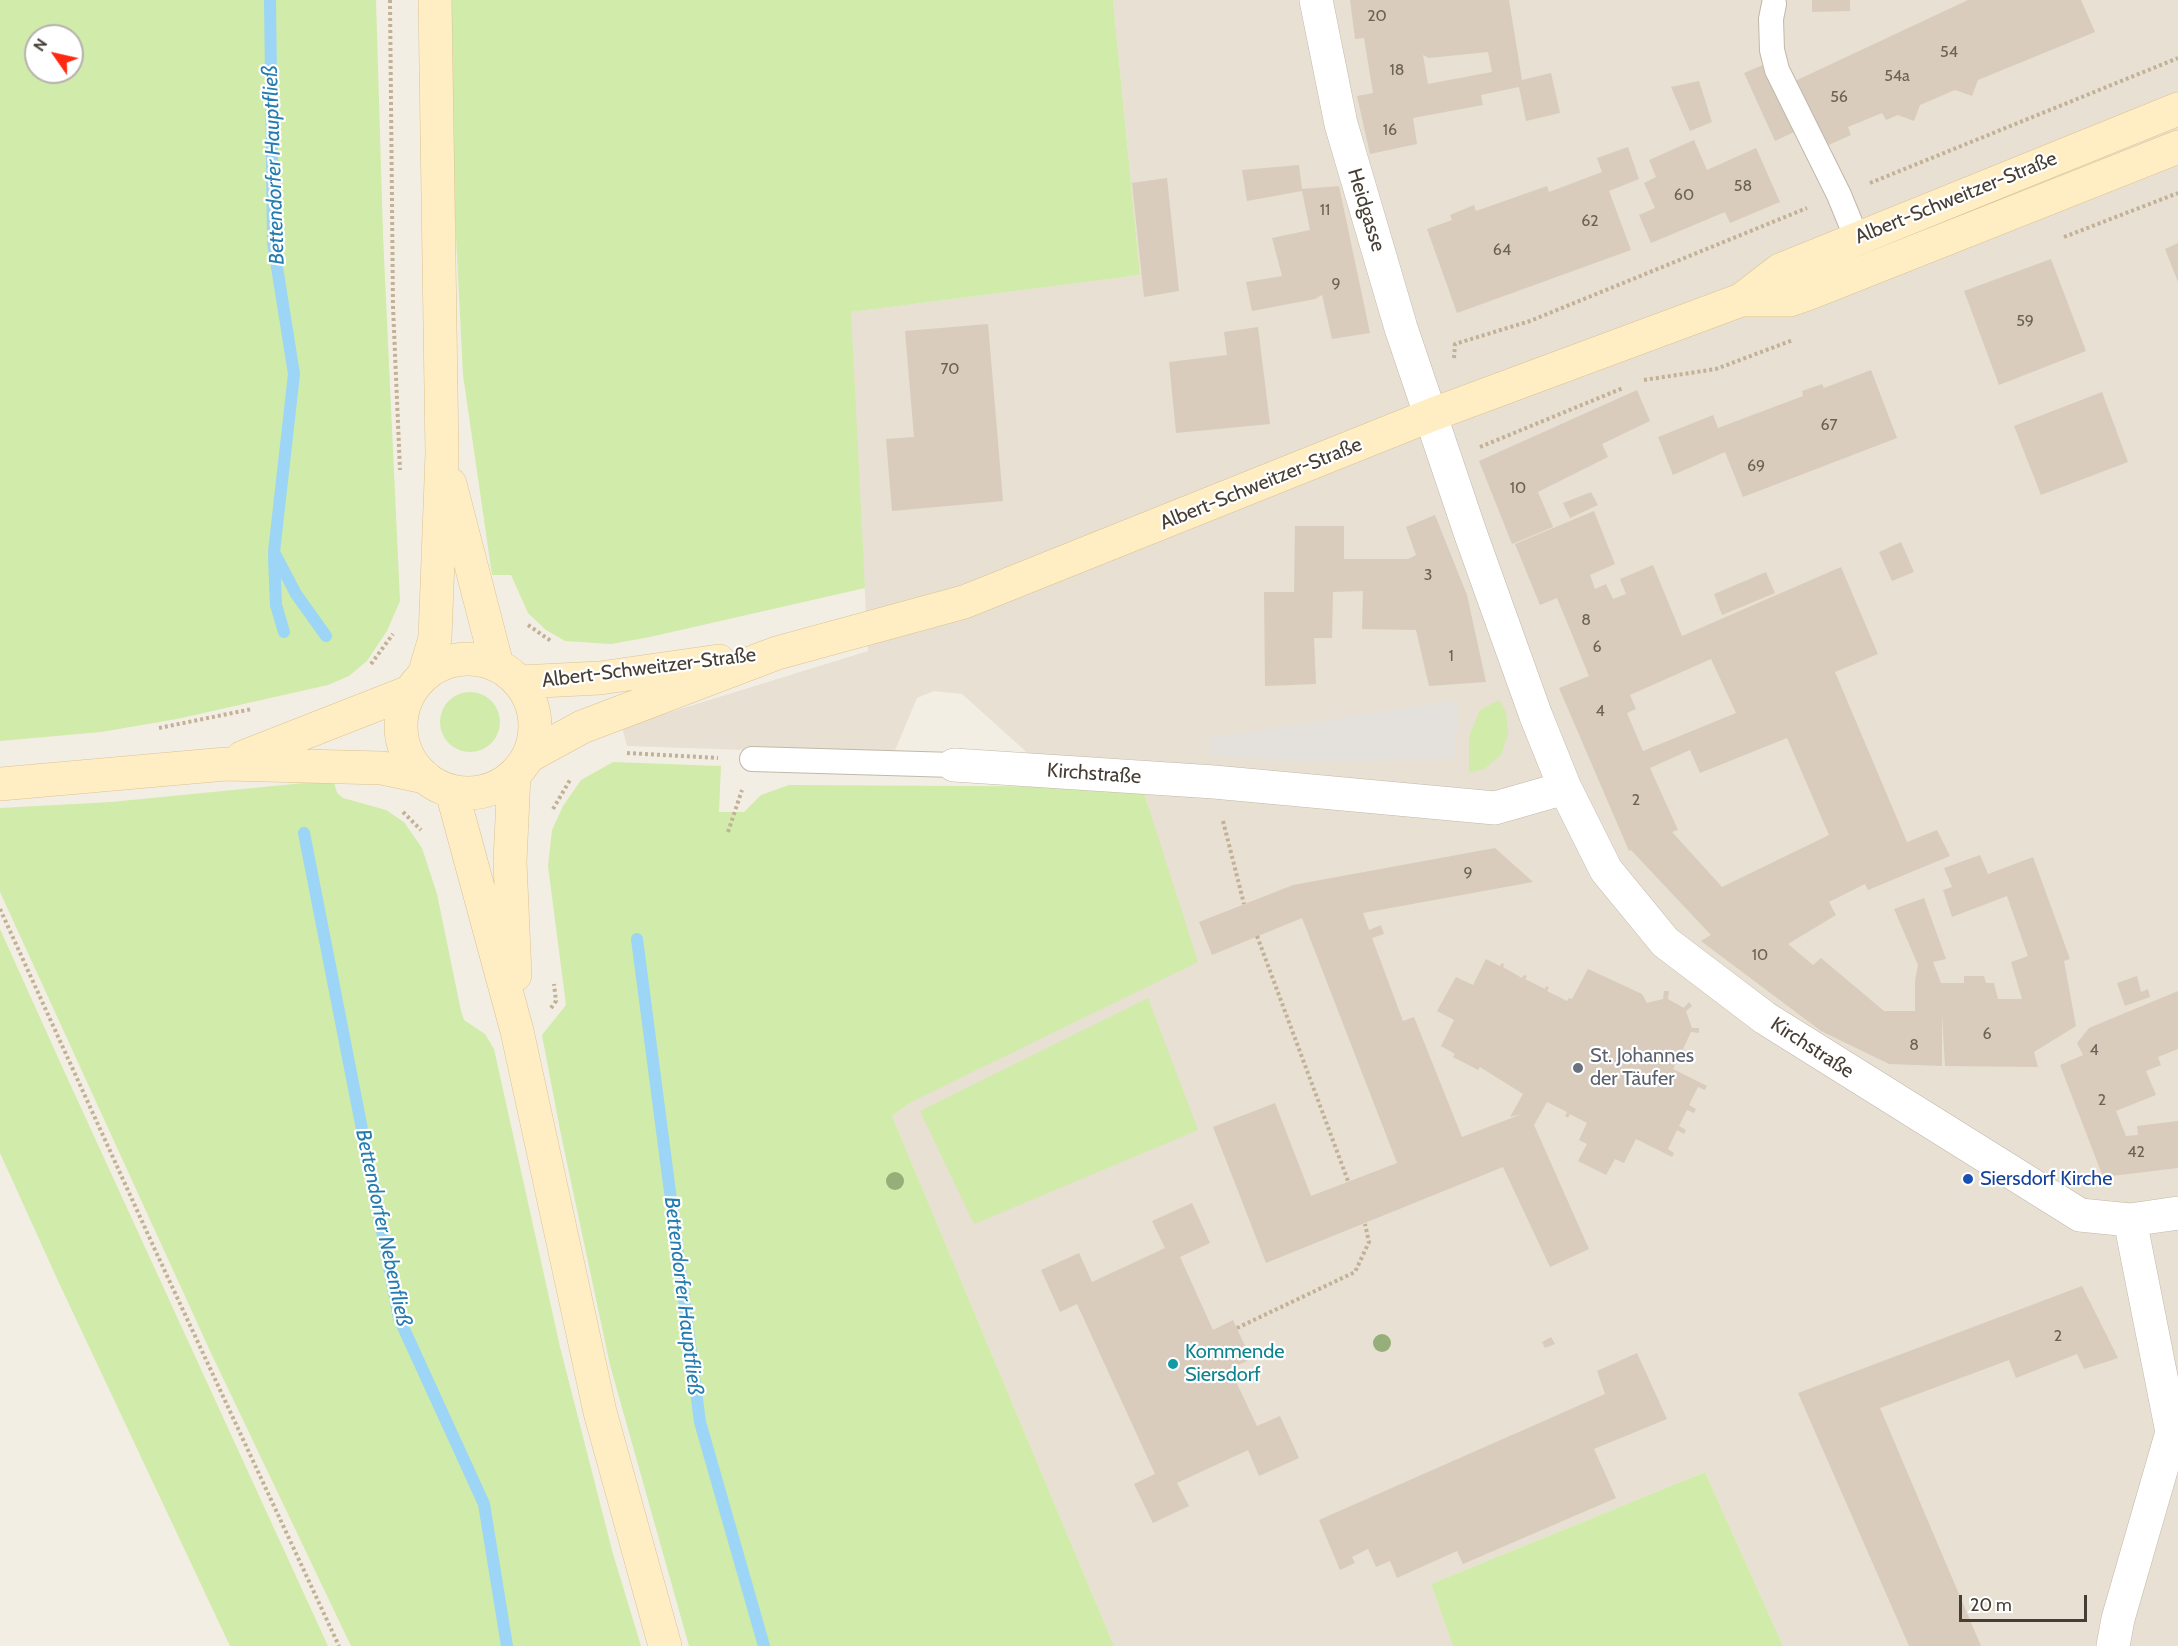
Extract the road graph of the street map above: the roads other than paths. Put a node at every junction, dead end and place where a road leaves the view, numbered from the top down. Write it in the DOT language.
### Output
graph roads {
  1 [pos="435,0"];
  2 [pos="1316,0"];
  3 [pos="1774,4"];
  4 [pos="2178,109"];
  5 [pos="2178,147"];
  6 [pos="1857,239"];
  7 [pos="1741,300"];
  8 [pos="1431,415"];
  9 [pos="442,454"];
  10 [pos="777,653"];
  11 [pos="509,674"];
  12 [pos="417,684"];
  13 [pos="752,759"];
  14 [pos="226,764"];
  15 [pos="954,765"];
  16 [pos="521,766"];
  17 [pos="0,784"];
  18 [pos="438,784"];
  19 [pos="1565,788"];
  20 [pos="517,1031"];
  21 [pos="2178,1213"];
  22 [pos="2130,1220"];
  23 [pos="665,1646"];
  24 [pos="2113,1646"];
  1 -- 9 [label="main road"];
  2 -- 8 [label="street, Heidgasse"];
  3 -- 6 [label="lane"];
  4 -- 6 [label="main road, Albert-Schweitzer-Straße"];
  5 -- 7 [label="main road, Albert-Schweitzer-Straße"];
  6 -- 7 [label="main road, Albert-Schweitzer-Straße"];
  7 -- 8 [label="main road, Albert-Schweitzer-Straße"];
  8 -- 10 [label="main road, Albert-Schweitzer-Straße"];
  8 -- 19 [label="street, Kirchstraße"];
  9 -- 11 [label="main road"];
  9 -- 12 [label="main road"];
  10 -- 11 [label="main road, Albert-Schweitzer-Straße"];
  10 -- 16 [label="main road, Albert-Schweitzer-Straße"];
  11 -- 12 [label="main road"];
  11 -- 16 [label="main road"];
  12 -- 14 [label="main road"];
  12 -- 18 [label="main road"];
  13 -- 15 [label="lane, Kirchstraße"];
  14 -- 17 [label="main road"];
  14 -- 18 [label="main road"];
  15 -- 19 [label="street, Kirchstraße"];
  16 -- 18 [label="main road"];
  16 -- 20 [label="main road"];
  18 -- 20 [label="main road"];
  19 -- 22 [label="street, Kirchstraße"];
  20 -- 23 [label="main road"];
  21 -- 22 [label="street, Kirchstraße"];
  22 -- 24 [label="street"];
}
